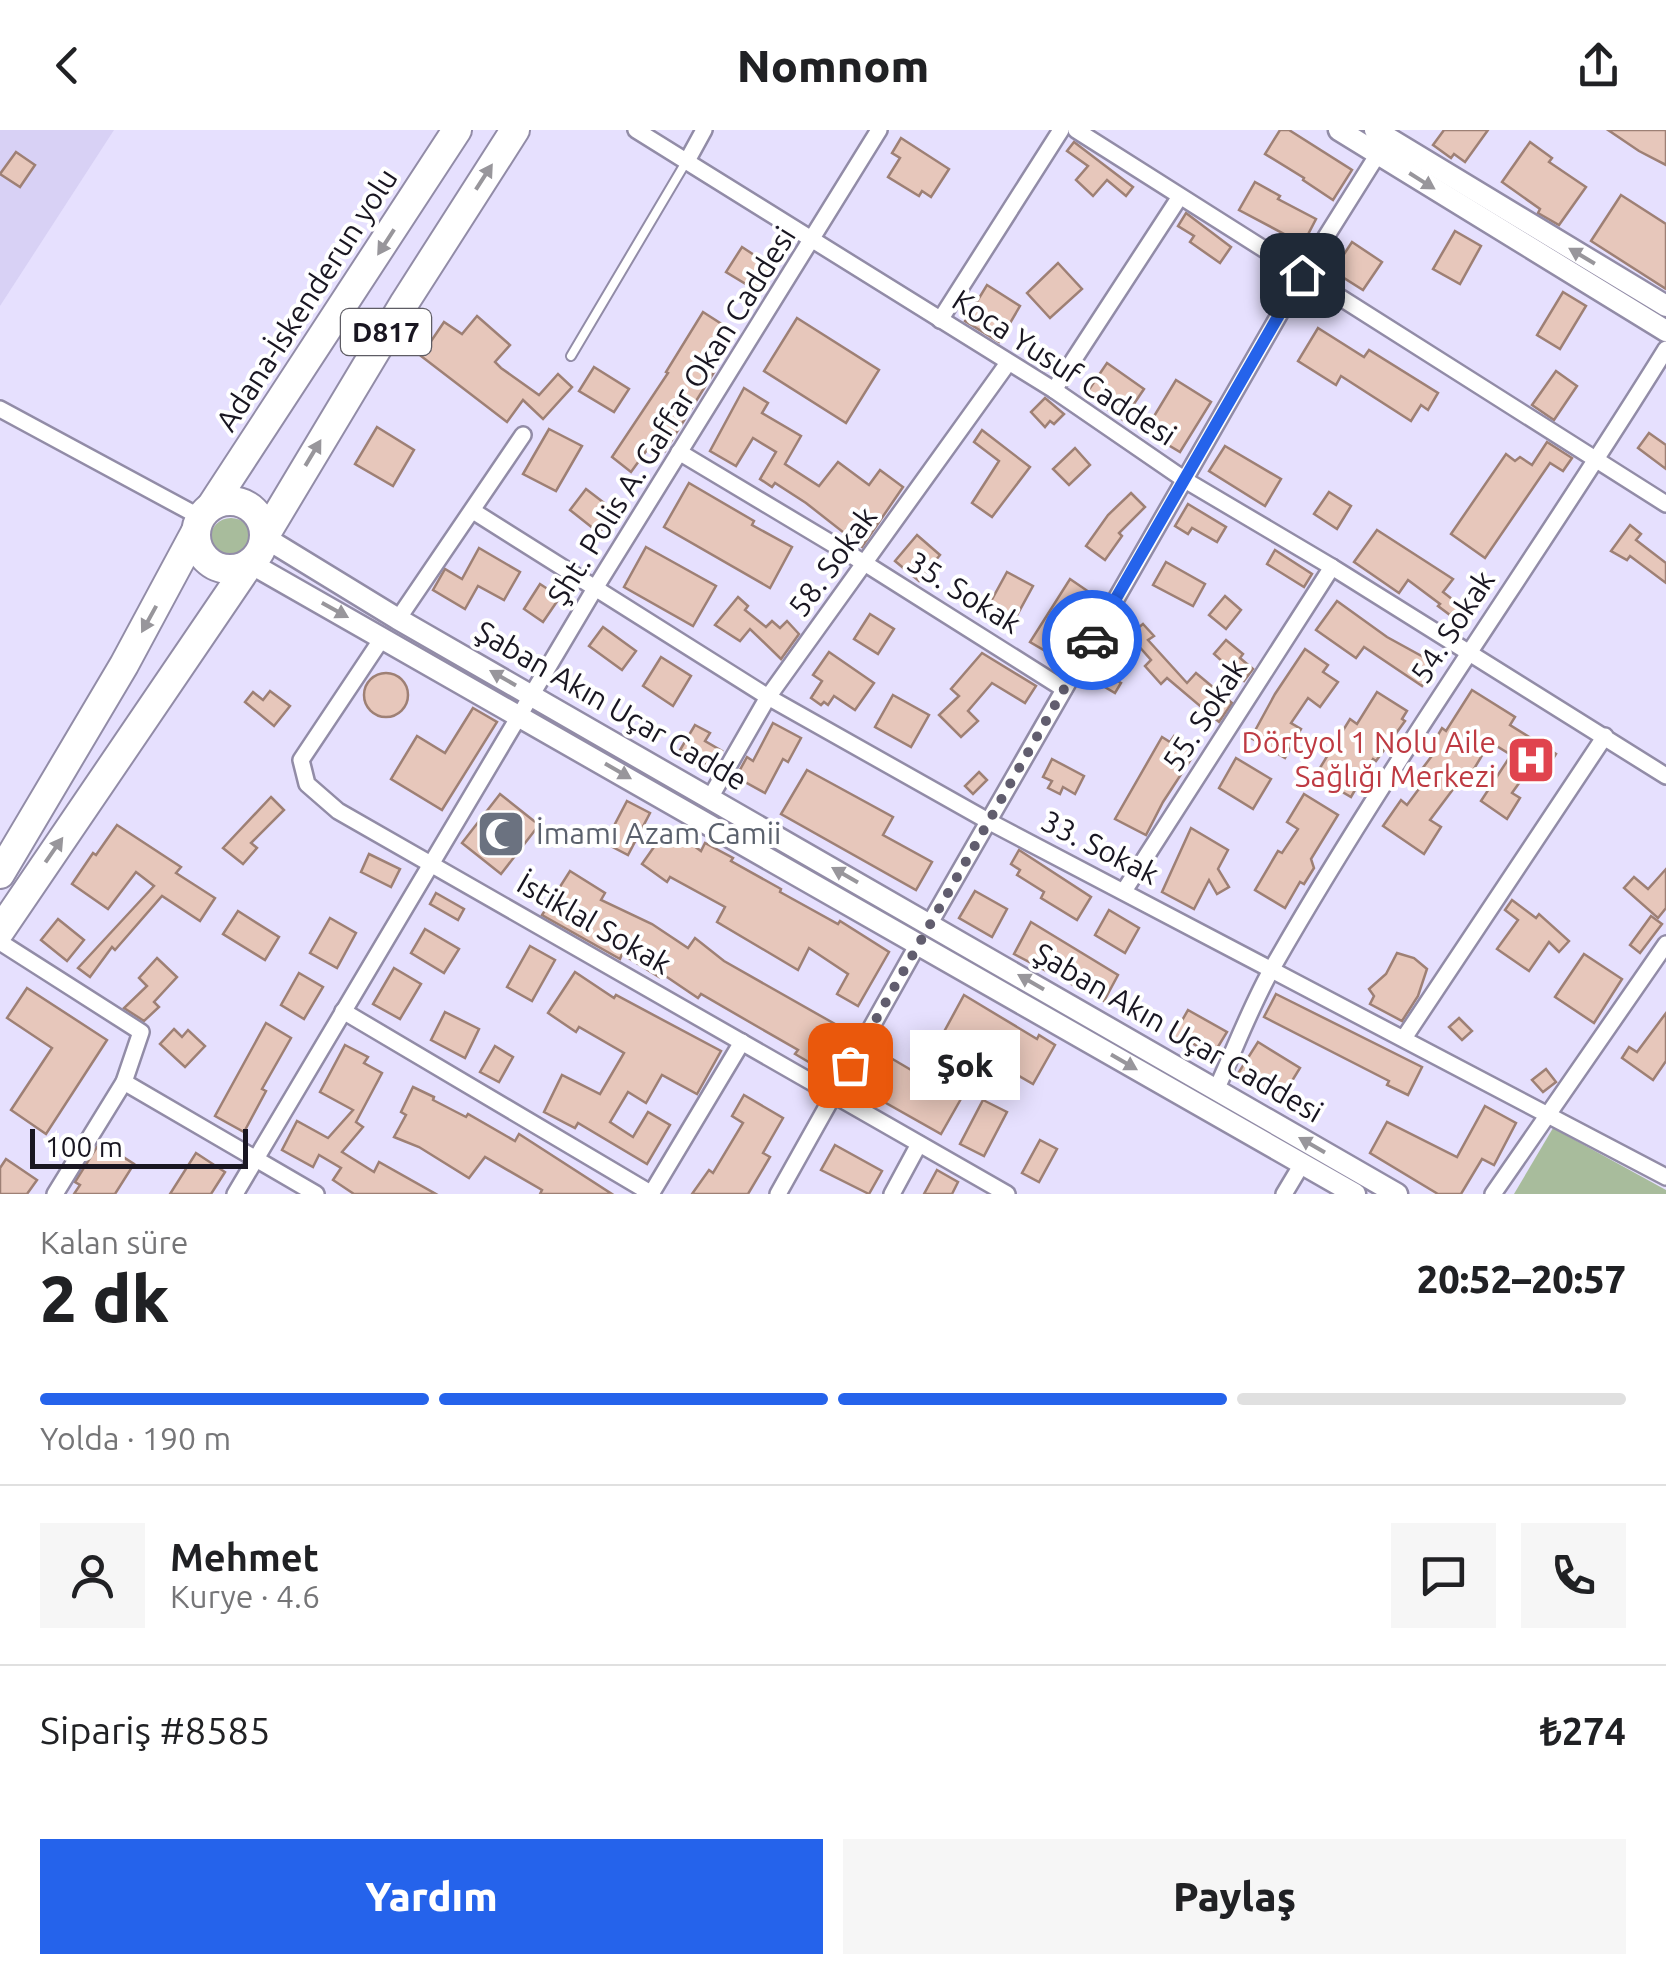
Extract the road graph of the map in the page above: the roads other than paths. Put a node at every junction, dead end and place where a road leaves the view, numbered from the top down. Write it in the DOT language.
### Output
graph roads {
  1 [pos="457,130"];
  2 [pos="514,130"];
  3 [pos="636,130"];
  4 [pos="704,130"];
  5 [pos="879,130"];
  6 [pos="1061,130"];
  7 [pos="1076,130"];
  8 [pos="1339,130"];
  9 [pos="1383,138"];
  10 [pos="687,161"];
  11 [pos="1179,198"];
  12 [pos="814,238"];
  13 [pos="1302,275"];
  14 [pos="1666,306"];
  15 [pos="940,320"];
  16 [pos="1666,332"];
  17 [pos="1666,349"];
  18 [pos="571,356"];
  19 [pos="1008,362"];
  20 [pos="1054,390"];
  21 [pos="0,409"];
  22 [pos="522,435"];
  23 [pos="680,452"];
  24 [pos="1598,460"];
  25 [pos="1184,480"];
  26 [pos="1666,504"];
  27 [pos="473,511"];
  28 [pos="202,518"];
  29 [pos="264,538"];
  30 [pos="250,563"];
  31 [pos="866,564"];
  32 [pos="1332,568"];
  33 [pos="594,590"];
  34 [pos="398,619"];
  35 [pos="384,637"];
  36 [pos="1467,654"];
  37 [pos="1064,689"];
  38 [pos="533,696"];
  39 [pos="768,697"];
  40 [pos="518,714"];
  41 [pos="1604,736"];
  42 [pos="1666,776"];
  43 [pos="710,798"];
  44 [pos="988,821"];
  45 [pos="432,862"];
  46 [pos="0,874"];
  47 [pos="1124,891"];
  48 [pos="930,923"];
  49 [pos="0,931"];
  50 [pos="0,942"];
  51 [pos="918,944"];
  52 [pos="1666,944"];
  53 [pos="1272,968"];
  54 [pos="343,1011"];
  55 [pos="1404,1038"];
  56 [pos="742,1042"];
  57 [pos="124,1082"];
  58 [pos="1216,1090"];
  59 [pos="834,1095"];
  60 [pos="1547,1113"];
  61 [pos="919,1144"];
  62 [pos="255,1160"];
  63 [pos="1302,1164"];
  64 [pos="1666,1177"];
  65 [pos="55,1194"];
  66 [pos="235,1194"];
  67 [pos="316,1194"];
  68 [pos="651,1194"];
  69 [pos="778,1194"];
  70 [pos="892,1194"];
  71 [pos="1007,1194"];
  72 [pos="1284,1194"];
  73 [pos="1355,1194"];
  74 [pos="1396,1194"];
  75 [pos="1492,1194"];
  1 -- 28 [label="highway, Adana-İskenderun yolu / D817, one-way"];
  29 -- 2 [label="highway, D817, one-way"];
  3 -- 10 [label="street, Koca Yusuf Caddesi"];
  4 -- 10 [label="street"];
  5 -- 12 [label="street, Şht. Polis A. Gaffar Okan Caddesi"];
  6 -- 15 [label="street"];
  7 -- 11 [label="street"];
  8 -- 9 [label="main road"];
  9 -- 13 [label="street"];
  14 -- 9 [label="main road, one-way"];
  9 -- 16 [label="main road, one-way"];
  10 -- 12 [label="street, Koca Yusuf Caddesi"];
  10 -- 18 [label="lane"];
  11 -- 13 [label="street"];
  11 -- 20 [label="street"];
  12 -- 15 [label="street, Koca Yusuf Caddesi"];
  12 -- 23 [label="street, Şht. Polis A. Gaffar Okan Caddesi"];
  13 -- 24 [label="street"];
  13 -- 25 [label="street"];
  15 -- 19 [label="street, Koca Yusuf Caddesi"];
  17 -- 24 [label="street, 54. Sokak"];
  19 -- 20 [label="street, Koca Yusuf Caddesi"];
  19 -- 31 [label="street, 58. Sokak"];
  20 -- 25 [label="street, Koca Yusuf Caddesi"];
  21 -- 28 [label="street"];
  22 -- 27 [label="street"];
  23 -- 31 [label="street, 35. Sokak"];
  23 -- 33 [label="street, Şht. Polis A. Gaffar Okan Caddesi"];
  24 -- 26 [label="street"];
  24 -- 36 [label="street, 54. Sokak"];
  25 -- 32 [label="street, Koca Yusuf Caddesi"];
  25 -- 37 [label="street"];
  27 -- 33 [label="street, 33. Sokak"];
  27 -- 34 [label="street"];
  28 -- 29 [label="highway"];
  28 -- 30 [label="highway"];
  28 -- 46 [label="highway, D817, one-way"];
  29 -- 30 [label="highway"];
  29 -- 34 [label="main road, Şaban Akın Uçar Cadde"];
  30 -- 35 [label="main road, Şaban Akın Uçar Caddesi, one-way"];
  49 -- 30 [label="highway, one-way"];
  31 -- 37 [label="street, 35. Sokak"];
  31 -- 39 [label="street, 58. Sokak"];
  32 -- 36 [label="street, Koca Yusuf Caddesi"];
  32 -- 47 [label="street, 55. Sokak"];
  33 -- 38 [label="street, Şht. Polis A. Gaffar Okan Caddesi"];
  33 -- 39 [label="street, 33. Sokak"];
  38 -- 34 [label="main road, Şaban Akın Uçar Cadde, one-way"];
  35 -- 40 [label="main road, Şaban Akın Uçar Caddesi"];
  35 -- 45 [label="street, İstiklal Sokak"];
  36 -- 41 [label="street, Koca Yusuf Caddesi"];
  36 -- 53 [label="street, 54. Sokak"];
  37 -- 44 [label="street"];
  38 -- 40 [label="street, Şht. Polis A. Gaffar Okan Caddesi"];
  38 -- 43 [label="main road, Şaban Akın Uçar Cadde"];
  39 -- 43 [label="street, 58. Sokak"];
  39 -- 44 [label="street, 33. Sokak"];
  40 -- 45 [label="street, Şht. Polis A. Gaffar Okan Caddesi"];
  40 -- 51 [label="main road, Şaban Akın Uçar Caddesi, one-way"];
  41 -- 42 [label="street, Koca Yusuf Caddesi"];
  41 -- 55 [label="street"];
  48 -- 43 [label="main road, Şaban Akın Uçar Cadde, one-way"];
  44 -- 47 [label="street, 33. Sokak"];
  44 -- 48 [label="street"];
  45 -- 54 [label="street, Şht. Polis A. Gaffar Okan Caddesi"];
  45 -- 56 [label="street, İstiklal Sokak"];
  47 -- 53 [label="street, 33. Sokak"];
  48 -- 51 [label="main road"];
  58 -- 48 [label="main road, Şaban Akın Uçar Caddesi, one-way"];
  50 -- 57 [label="street"];
  51 -- 59 [label="street"];
  51 -- 63 [label="main road, Şaban Akın Uçar Caddesi, one-way"];
  52 -- 60 [label="street"];
  53 -- 55 [label="street, 33. Sokak"];
  53 -- 58 [label="street, 54. Sokak"];
  54 -- 62 [label="street, Şht. Polis A. Gaffar Okan Caddesi"];
  54 -- 68 [label="street"];
  55 -- 60 [label="street, 33. Sokak"];
  56 -- 59 [label="street, İstiklal Sokak"];
  56 -- 68 [label="street"];
  57 -- 62 [label="street"];
  57 -- 65 [label="street"];
  74 -- 58 [label="main road, Şaban Akın Uçar Caddesi, one-way"];
  59 -- 61 [label="street, İstiklal Sokak"];
  59 -- 69 [label="street"];
  60 -- 64 [label="street, 33. Sokak"];
  60 -- 75 [label="street"];
  61 -- 70 [label="street"];
  61 -- 71 [label="street, İstiklal Sokak"];
  62 -- 66 [label="street, Şht. Polis A. Gaffar Okan Caddesi"];
  62 -- 67 [label="street"];
  63 -- 72 [label="street"];
  63 -- 73 [label="main road, Şaban Akın Uçar Caddesi"];
}
